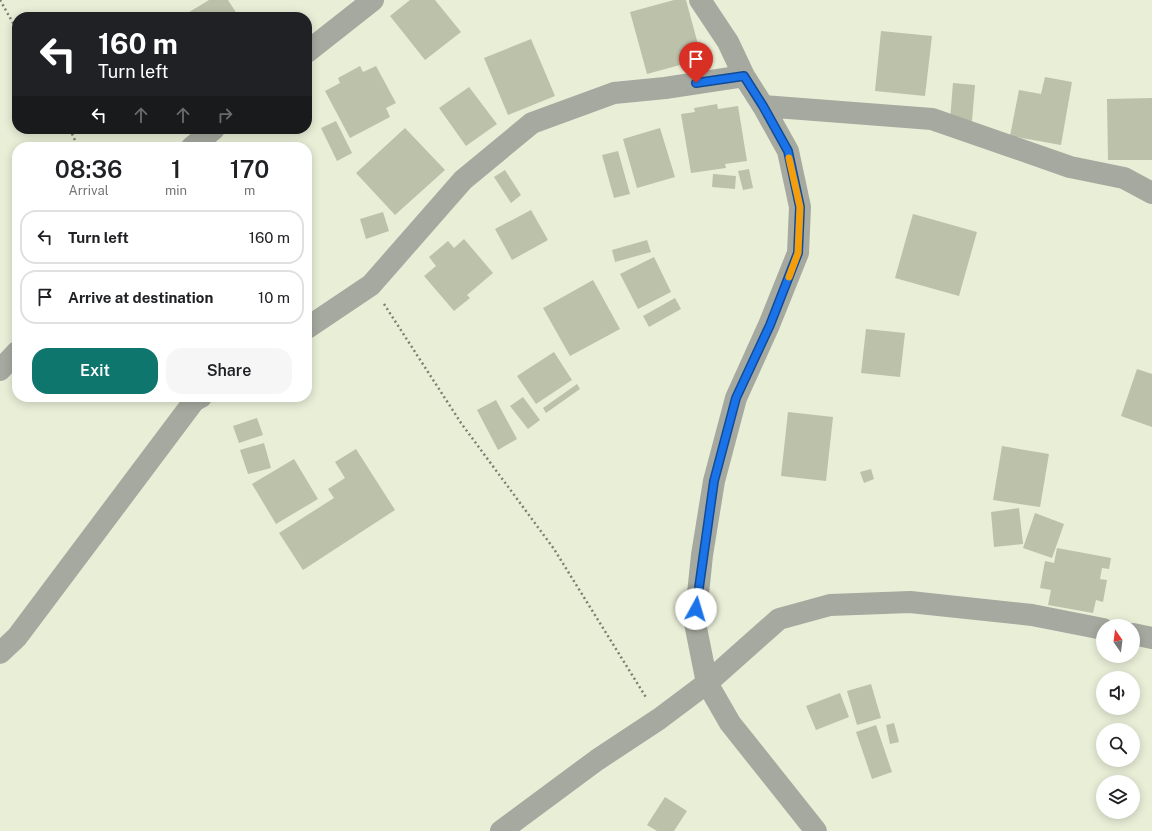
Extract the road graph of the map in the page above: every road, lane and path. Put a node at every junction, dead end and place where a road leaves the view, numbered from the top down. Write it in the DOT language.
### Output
graph roads {
  1 [pos="0,0"];
  2 [pos="372,0"];
  3 [pos="700,0"];
  4 [pos="12,21"];
  5 [pos="312,48"];
  6 [pos="744,76"];
  7 [pos="763,106"];
  8 [pos="208,134"];
  9 [pos="198,142"];
  10 [pos="1152,193"];
  11 [pos="371,286"];
  12 [pos="312,325"];
  13 [pos="12,357"];
  14 [pos="0,370"];
  15 [pos="193,402"];
  16 [pos="1096,628"];
  17 [pos="1140,635"];
  18 [pos="1152,638"];
  19 [pos="0,653"];
  20 [pos="707,683"];
  21 [pos="660,720"];
  22 [pos="501,831"];
  23 [pos="816,831"];
  1 -- 4 [label="path"];
  2 -- 5 [label="street"];
  3 -- 6 [label="street"];
  6 -- 7 [label="street"];
  6 -- 11 [label="street"];
  7 -- 10 [label="street"];
  7 -- 20 [label="street"];
  8 -- 9 [label="street"];
  11 -- 12 [label="street"];
  11 -- 21 [label="path"];
  13 -- 14 [label="street"];
  15 -- 19 [label="street"];
  16 -- 20 [label="street"];
  17 -- 18 [label="street"];
  20 -- 21 [label="street"];
  20 -- 23 [label="street"];
  21 -- 22 [label="street"];
}
